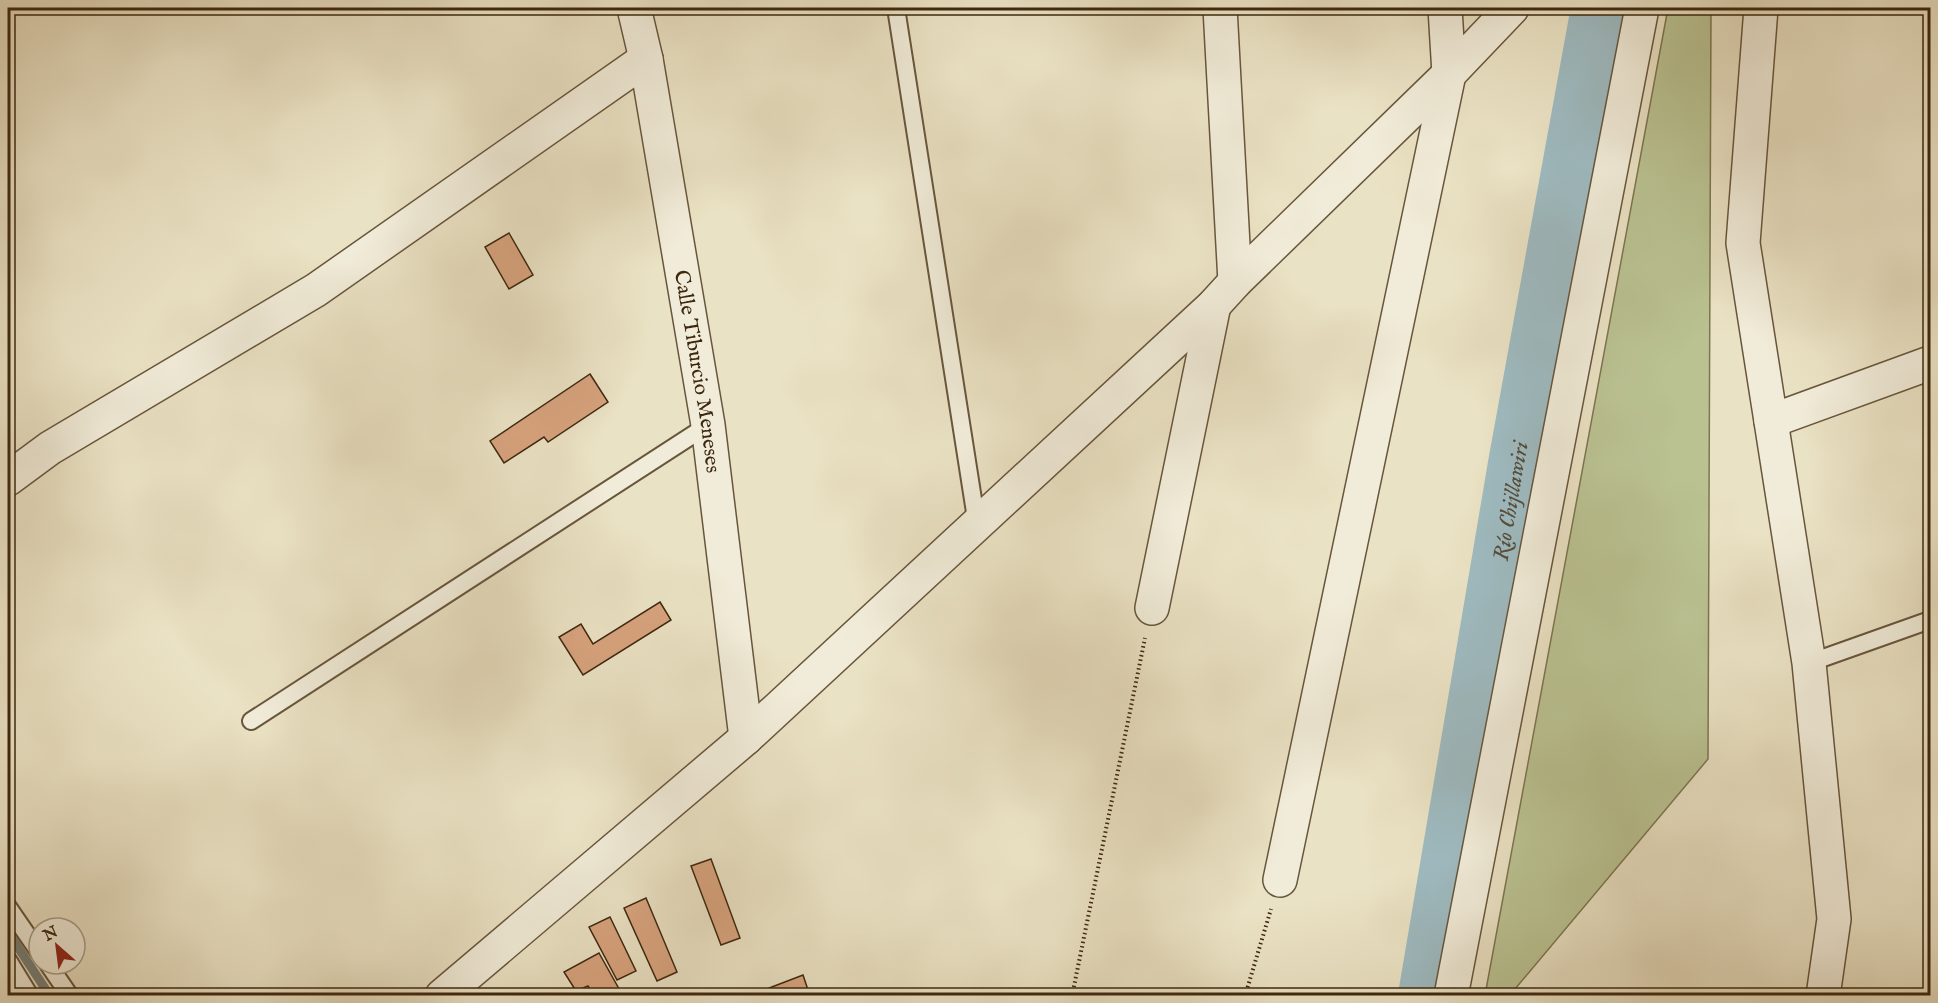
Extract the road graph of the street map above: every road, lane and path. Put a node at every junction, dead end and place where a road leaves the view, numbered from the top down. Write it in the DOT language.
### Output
graph roads {
  1 [pos="634,8"];
  2 [pos="896,8"];
  3 [pos="1220,8"];
  4 [pos="1445,8"];
  5 [pos="1512,8"];
  6 [pos="1642,8"];
  7 [pos="1761,8"];
  8 [pos="646,59"];
  9 [pos="1449,74"];
  10 [pos="1225,294"];
  11 [pos="1930,363"];
  12 [pos="1771,422"];
  13 [pos="708,425"];
  14 [pos="8,479"];
  15 [pos="977,525"];
  16 [pos="1152,608"];
  17 [pos="1930,620"];
  18 [pos="1809,663"];
  19 [pos="251,721"];
  20 [pos="746,738"];
  21 [pos="1280,880"];
  22 [pos="8,907"];
  23 [pos="27,935"];
  24 [pos="8,960"];
  25 [pos="56,976"];
  26 [pos="30,996"];
  27 [pos="70,996"];
  28 [pos="442,996"];
  29 [pos="1072,996"];
  30 [pos="1245,996"];
  31 [pos="1451,996"];
  32 [pos="1823,996"];
  1 -- 8 [label="street, Calle Tiburcio Meneses"];
  2 -- 15 [label="lane"];
  3 -- 10 [label="street"];
  4 -- 9 [label="street"];
  5 -- 9 [label="street"];
  6 -- 31 [label="street"];
  7 -- 12 [label="street"];
  8 -- 13 [label="street, Calle Tiburcio Meneses"];
  8 -- 14 [label="street"];
  9 -- 10 [label="street"];
  9 -- 21 [label="street"];
  10 -- 15 [label="street"];
  10 -- 16 [label="street"];
  11 -- 12 [label="street"];
  12 -- 18 [label="street"];
  13 -- 19 [label="lane"];
  13 -- 20 [label="street, Calle Tiburcio Meneses"];
  15 -- 20 [label="street"];
  16 -- 29 [label="path"];
  17 -- 18 [label="lane"];
  18 -- 32 [label="street"];
  20 -- 28 [label="street"];
  21 -- 30 [label="path"];
  22 -- 23 [label="lane"];
  24 -- 26 [label="lane"];
  25 -- 27 [label="lane"];
}
